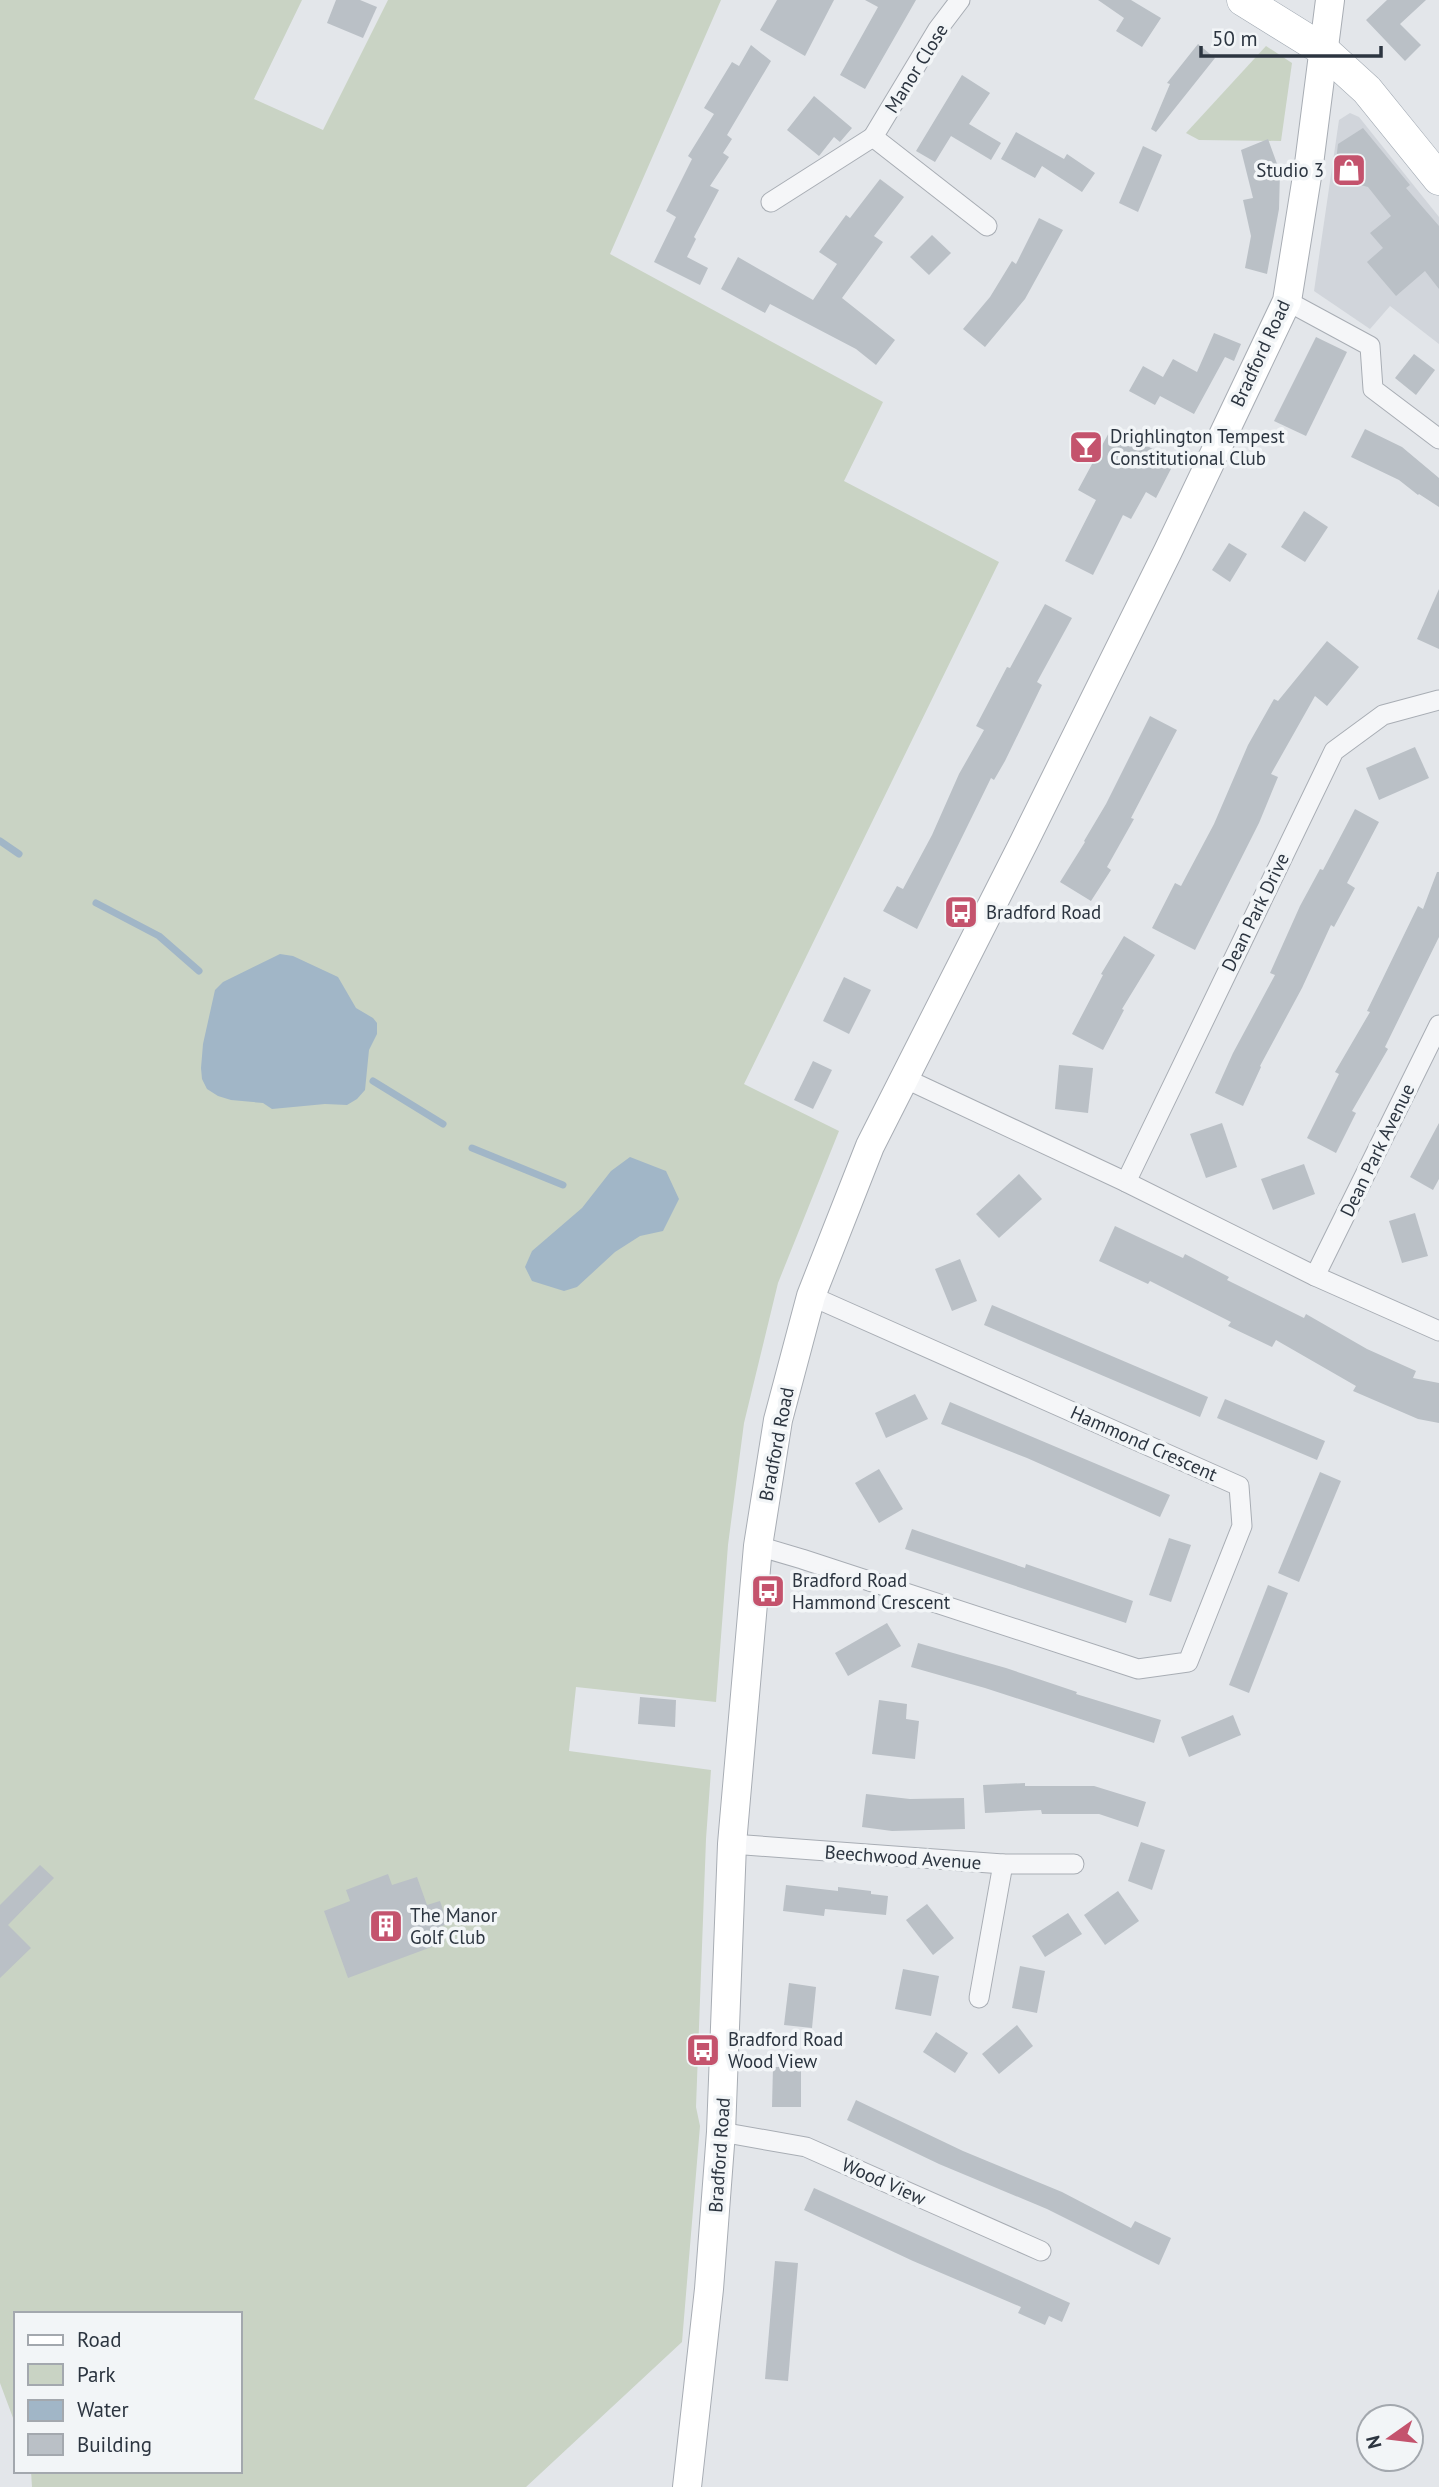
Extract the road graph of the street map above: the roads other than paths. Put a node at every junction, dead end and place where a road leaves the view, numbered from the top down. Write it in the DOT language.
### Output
graph roads {
  1 [pos="960,0"];
  2 [pos="1243,0"];
  3 [pos="1330,0"];
  4 [pos="1322,49"];
  5 [pos="873,137"];
  6 [pos="1439,179"];
  7 [pos="771,202"];
  8 [pos="987,226"];
  9 [pos="1287,301"];
  10 [pos="1439,439"];
  11 [pos="1439,700"];
  12 [pos="1439,1025"];
  13 [pos="904,1078"];
  14 [pos="1126,1182"];
  15 [pos="1315,1276"];
  16 [pos="811,1296"];
  17 [pos="1439,1331"];
  18 [pos="758,1546"];
  19 [pos="732,1844"];
  20 [pos="1003,1864"];
  21 [pos="1074,1864"];
  22 [pos="979,1998"];
  23 [pos="721,2132"];
  24 [pos="1041,2251"];
  25 [pos="687,2487"];
  1 -- 5 [label="street, Manor Close"];
  2 -- 4 [label="main road"];
  3 -- 4 [label="main road, Bradford Road"];
  4 -- 6 [label="main road"];
  4 -- 9 [label="main road, Bradford Road"];
  5 -- 7 [label="street, Manor Close"];
  5 -- 8 [label="street"];
  9 -- 10 [label="street"];
  9 -- 13 [label="main road, Bradford Road"];
  11 -- 14 [label="street, Dean Park Drive"];
  12 -- 15 [label="street, Dean Park Avenue"];
  13 -- 14 [label="street"];
  13 -- 16 [label="main road, Bradford Road"];
  14 -- 15 [label="street"];
  15 -- 17 [label="street"];
  16 -- 18 [label="main road, Bradford Road"];
  16 -- 18 [label="street, Hammond Crescent"];
  18 -- 19 [label="main road, Bradford Road"];
  19 -- 20 [label="street, Beechwood Avenue"];
  19 -- 23 [label="main road, Bradford Road"];
  20 -- 21 [label="street, Beechwood Avenue"];
  20 -- 22 [label="street"];
  23 -- 24 [label="street, Wood View"];
  23 -- 25 [label="main road, Bradford Road"];
}
